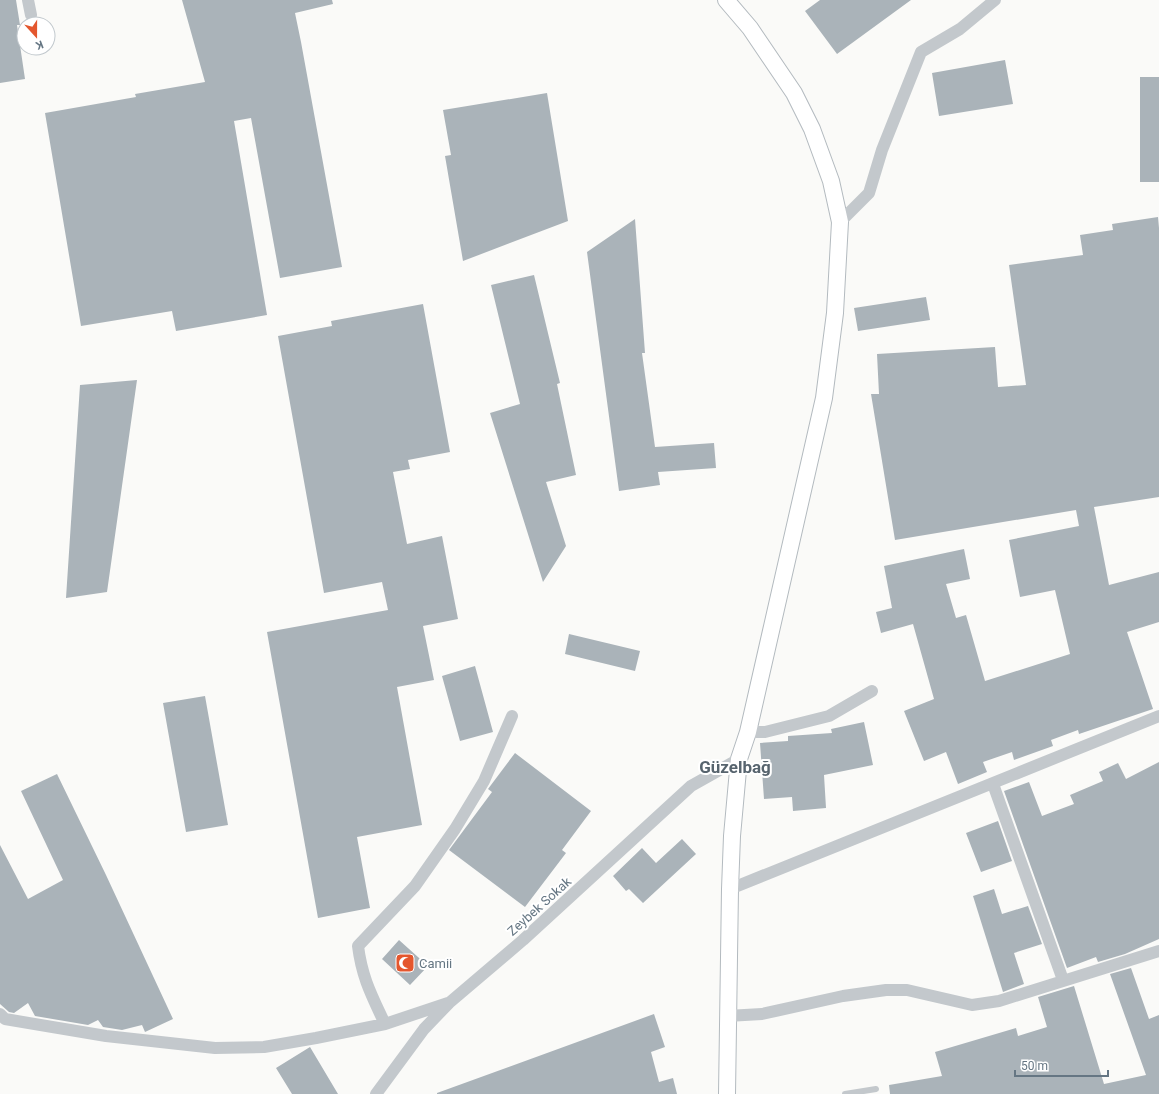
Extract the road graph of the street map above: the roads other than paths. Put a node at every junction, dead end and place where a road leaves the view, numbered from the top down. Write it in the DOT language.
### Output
graph roads {
  1 [pos="28,0"];
  2 [pos="995,0"];
  3 [pos="730,1"];
  4 [pos="30,15"];
  5 [pos="840,222"];
  6 [pos="872,692"];
  7 [pos="512,716"];
  8 [pos="1159,716"];
  9 [pos="748,732"];
  10 [pos="739,759"];
  11 [pos="993,784"];
  12 [pos="730,889"];
  13 [pos="1159,951"];
  14 [pos="1063,980"];
  15 [pos="449,1002"];
  16 [pos="727,1016"];
  17 [pos="2,1018"];
  18 [pos="385,1024"];
  19 [pos="876,1089"];
  20 [pos="376,1094"];
  21 [pos="727,1094"];
  22 [pos="845,1094"];
  1 -- 4 [label="street"];
  2 -- 5 [label="street"];
  3 -- 5 [label="street"];
  5 -- 9 [label="street"];
  6 -- 9 [label="street"];
  7 -- 18 [label="street"];
  8 -- 11 [label="street"];
  9 -- 10 [label="street"];
  10 -- 12 [label="street"];
  10 -- 15 [label="street, Zeybek Sokak"];
  11 -- 12 [label="street"];
  11 -- 14 [label="street"];
  12 -- 16 [label="street"];
  13 -- 14 [label="street"];
  14 -- 16 [label="street"];
  15 -- 18 [label="street"];
  15 -- 20 [label="street, Zeybek Sokak"];
  16 -- 21 [label="street"];
  17 -- 18 [label="street"];
  19 -- 22 [label="lane"];
}
